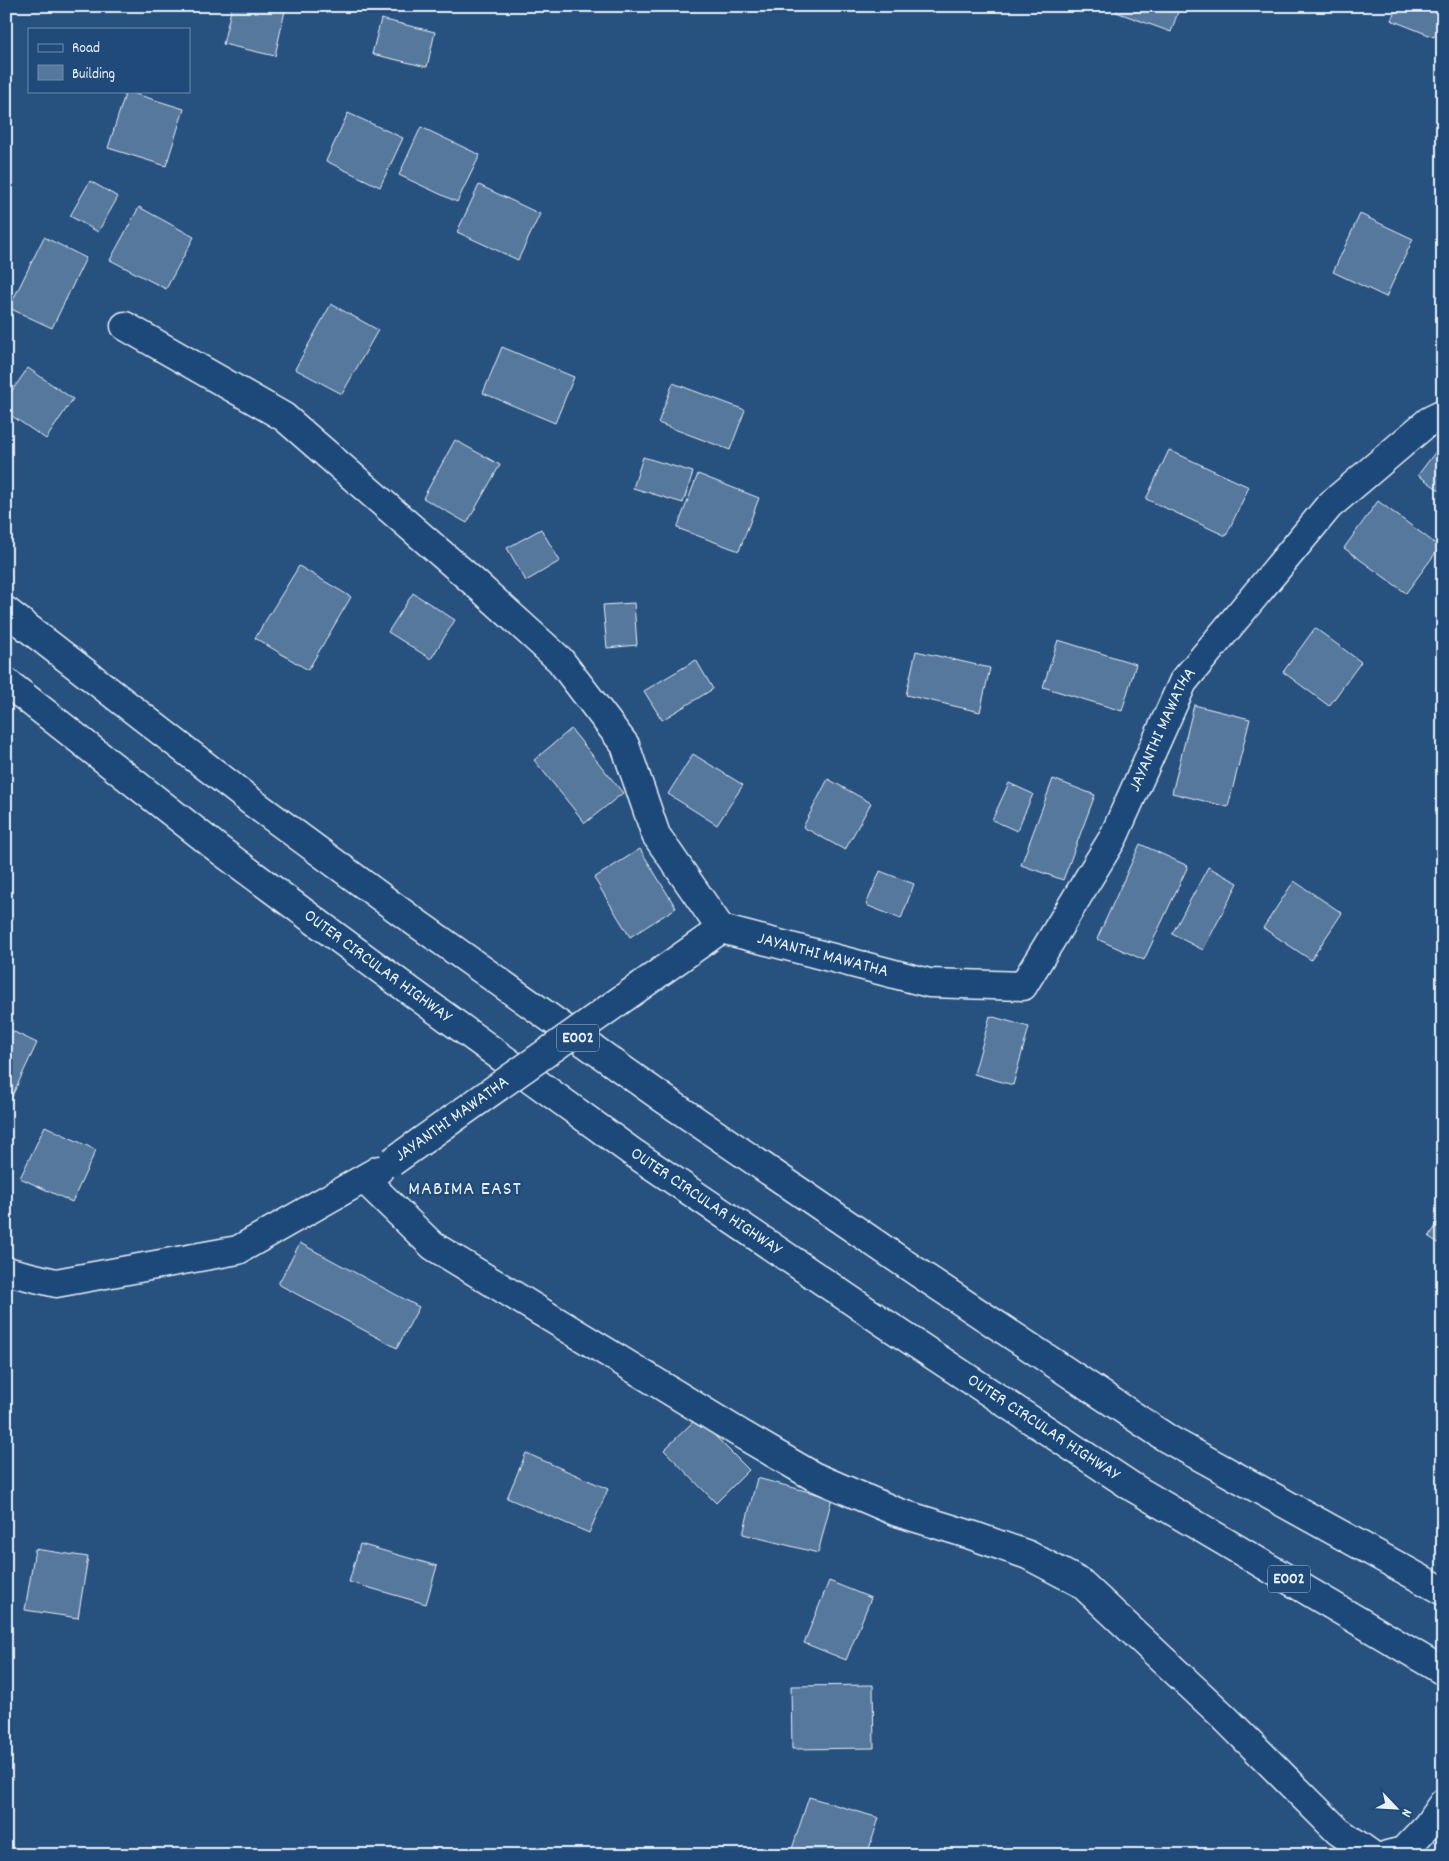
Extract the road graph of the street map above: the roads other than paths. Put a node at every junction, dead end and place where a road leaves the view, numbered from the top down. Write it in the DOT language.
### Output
graph roads {
  1 [pos="124,326"];
  2 [pos="1443,414"];
  3 [pos="6,611"];
  4 [pos="6,682"];
  5 [pos="721,930"];
  6 [pos="364,1179"];
  7 [pos="6,1271"];
  8 [pos="1443,1591"];
  9 [pos="1443,1671"];
  10 [pos="1443,1803"];
  11 [pos="1428,1826"];
  12 [pos="1372,1855"];
  13 [pos="1387,1855"];
  14 [pos="1423,1855"];
  1 -- 5 [label="main road"];
  2 -- 5 [label="main road, JAYANTHI MAWATHA"];
  3 -- 8 [label="main road, E002"];
  4 -- 9 [label="main road, OUTER CIRCULAR HIGHWAY / E002"];
  5 -- 6 [label="main road, JAYANTHI MAWATHA, bridge"];
  6 -- 7 [label="main road, JAYANTHI MAWATHA"];
  6 -- 12 [label="main road"];
  10 -- 11 [label="main road"];
  11 -- 13 [label="main road"];
  11 -- 14 [label="main road"];
}
